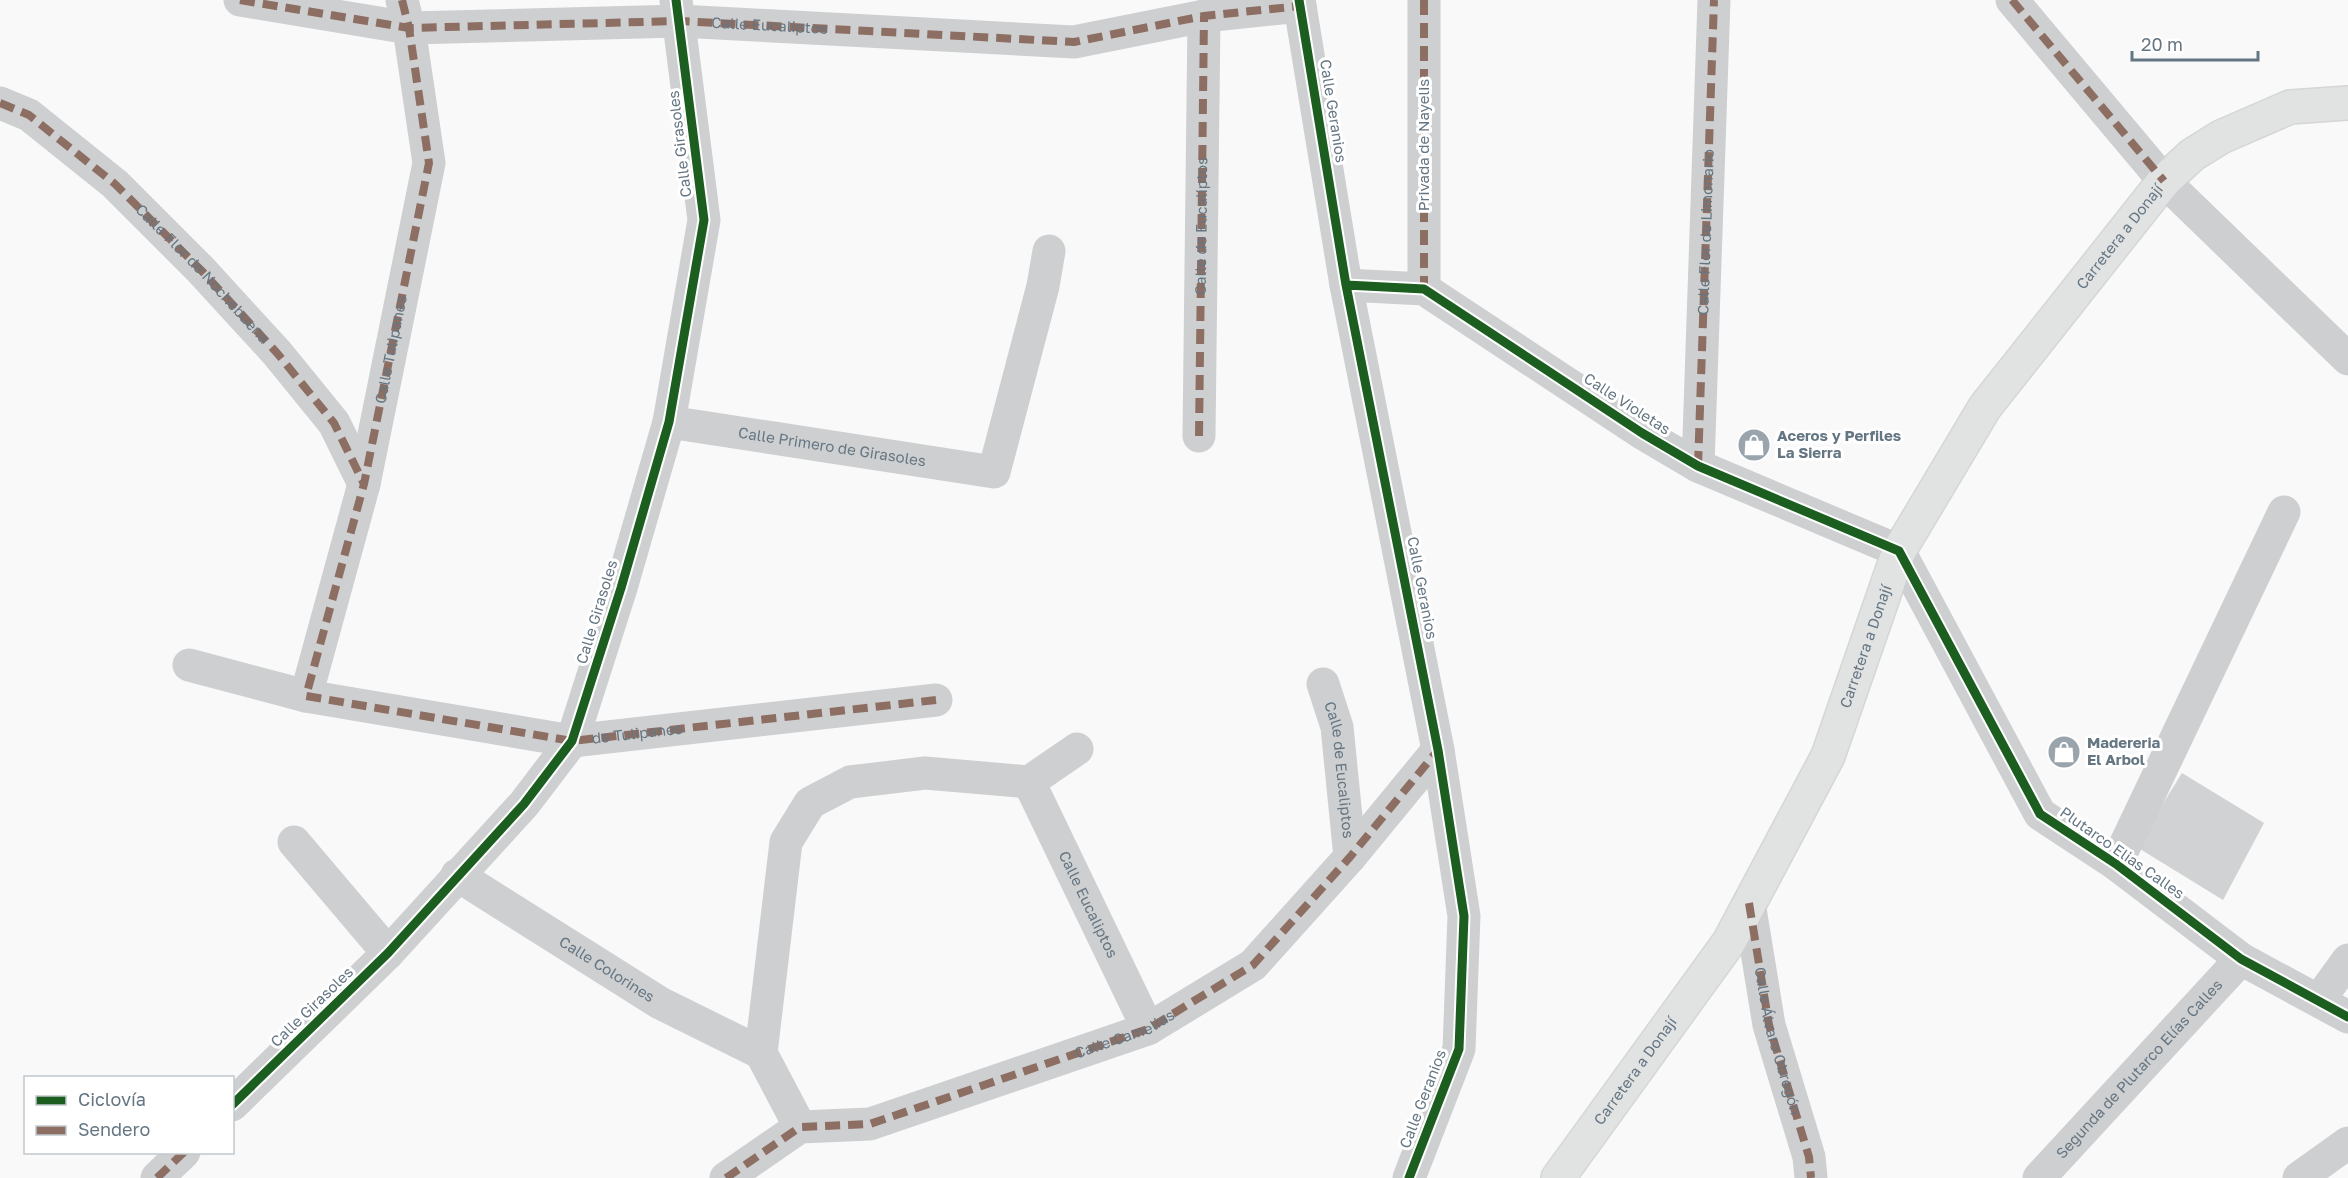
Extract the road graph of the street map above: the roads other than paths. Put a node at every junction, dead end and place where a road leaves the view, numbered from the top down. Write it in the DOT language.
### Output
graph roads {
  1 [pos="240,0"];
  2 [pos="1424,0"];
  3 [pos="1714,0"];
  4 [pos="2012,0"];
  5 [pos="1300,3"];
  6 [pos="678,11"];
  7 [pos="406,14"];
  8 [pos="1204,16"];
  9 [pos="0,103"];
  10 [pos="2348,103"];
  11 [pos="2164,181"];
  12 [pos="1049,251"];
  13 [pos="1346,285"];
  14 [pos="1424,289"];
  15 [pos="2348,359"];
  16 [pos="669,422"];
  17 [pos="1199,436"];
  18 [pos="1698,466"];
  19 [pos="364,484"];
  20 [pos="2284,512"];
  21 [pos="1899,551"];
  22 [pos="189,665"];
  23 [pos="1323,684"];
  24 [pos="306,696"];
  25 [pos="936,700"];
  26 [pos="572,741"];
  27 [pos="1077,749"];
  28 [pos="1438,750"];
  29 [pos="1029,782"];
  30 [pos="294,842"];
  31 [pos="1350,857"];
  32 [pos="2116,864"];
  33 [pos="457,875"];
  34 [pos="1749,903"];
  35 [pos="388,953"];
  36 [pos="2241,959"];
  37 [pos="2348,960"];
  38 [pos="2319,1000"];
  39 [pos="2348,1017"];
  40 [pos="1148,1029"];
  41 [pos="761,1053"];
  42 [pos="234,1103"];
  43 [pos="800,1127"];
  44 [pos="2348,1143"];
  45 [pos="182,1154"];
  46 [pos="158,1178"];
  47 [pos="726,1178"];
  48 [pos="1409,1178"];
  49 [pos="1558,1178"];
  50 [pos="1811,1178"];
  51 [pos="2039,1178"];
  52 [pos="2299,1178"];
  1 -- 7 [label="street, Calle Eucaliptos"];
  2 -- 14 [label="street, Privada de Nayelis"];
  3 -- 18 [label="street, Calle Flor de Limonario"];
  4 -- 11 [label="street"];
  5 -- 8 [label="street, Calle Eucaliptos"];
  5 -- 13 [label="street, Calle Geranios"];
  6 -- 7 [label="street, Calle Eucaliptos"];
  6 -- 8 [label="street, Calle Eucaliptos"];
  6 -- 16 [label="street, Calle Girasoles"];
  7 -- 19 [label="street, Calle Tulipanes"];
  8 -- 17 [label="street, Calle de Eucaliptos"];
  9 -- 19 [label="street, Calle Flor de Nochebuena"];
  10 -- 11 [label="main road, Carretera a Donají"];
  11 -- 15 [label="street"];
  11 -- 21 [label="main road, Carretera a Donají"];
  12 -- 16 [label="street, Calle Primero de Girasoles"];
  13 -- 14 [label="street"];
  13 -- 28 [label="street, Calle Geranios"];
  14 -- 18 [label="street, Calle Violetas"];
  16 -- 26 [label="street, Calle Girasoles"];
  18 -- 21 [label="street, Calle Violetas"];
  19 -- 24 [label="street, Calle Tulipanes"];
  20 -- 32 [label="street"];
  21 -- 32 [label="street, Plutarco Elias Calles"];
  21 -- 34 [label="main road, Carretera a Donají"];
  22 -- 24 [label="street, de Tulipanes"];
  23 -- 31 [label="street, Calle de Eucaliptos"];
  24 -- 26 [label="street, de Tulipanes"];
  25 -- 26 [label="street, de Tulipanes"];
  26 -- 33 [label="street, Calle Girasoles"];
  27 -- 29 [label="street"];
  28 -- 31 [label="street, Calle Camelias"];
  28 -- 48 [label="street, Calle Geranios"];
  29 -- 40 [label="street, Calle Eucaliptos"];
  29 -- 41 [label="street"];
  30 -- 35 [label="street"];
  31 -- 40 [label="street, Calle Camelias"];
  32 -- 36 [label="street, Plutarco Elias Calles"];
  33 -- 35 [label="street, Calle Girasoles"];
  33 -- 41 [label="street, Calle Colorines"];
  34 -- 49 [label="main road, Carretera a Donají"];
  34 -- 50 [label="street, Calle Álvaro Obregón"];
  35 -- 42 [label="street, Calle Girasoles"];
  36 -- 38 [label="street, Plutarco Elias Calles"];
  36 -- 51 [label="street, Segunda de Plutarco Elías Calles"];
  37 -- 38 [label="street"];
  38 -- 39 [label="street, Plutarco Elias Calles"];
  40 -- 43 [label="street, Calle Camelias"];
  41 -- 43 [label="street"];
  43 -- 47 [label="street"];
  44 -- 52 [label="street"];
  45 -- 46 [label="street"];
}
